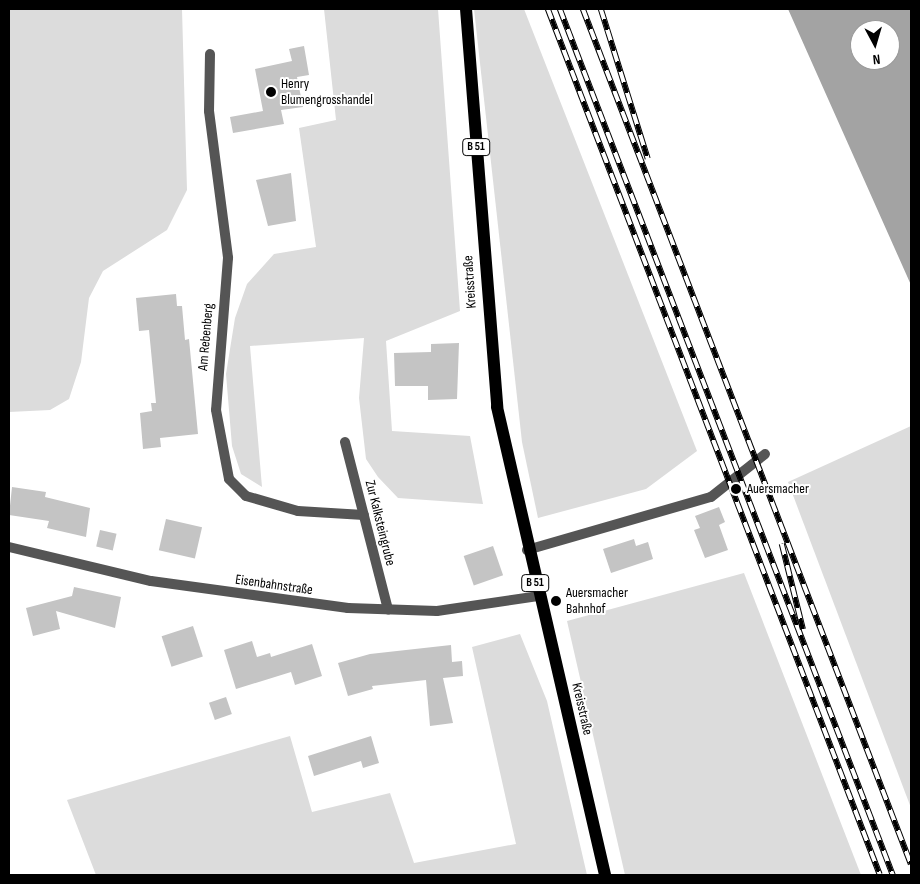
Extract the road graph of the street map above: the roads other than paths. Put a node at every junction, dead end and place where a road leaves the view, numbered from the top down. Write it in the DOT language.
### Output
graph roads {
  1 [pos="466,9"];
  2 [pos="210,54"];
  3 [pos="345,442"];
  4 [pos="766,454"];
  5 [pos="364,515"];
  6 [pos="9,548"];
  7 [pos="527,550"];
  8 [pos="538,596"];
  9 [pos="388,610"];
  10 [pos="605,875"];
  1 -- 7 [label="main road, Kreisstraße / B 51"];
  2 -- 5 [label="street, Am Rebenberg"];
  3 -- 5 [label="street, Zur Kalksteingrube"];
  4 -- 7 [label="street"];
  5 -- 9 [label="street, Zur Kalksteingrube"];
  6 -- 9 [label="street, Eisenbahnstraße"];
  7 -- 8 [label="main road, Kreisstraße / B 51"];
  8 -- 9 [label="street, Eisenbahnstraße"];
  8 -- 10 [label="main road, Kreisstraße / B 51"];
}
